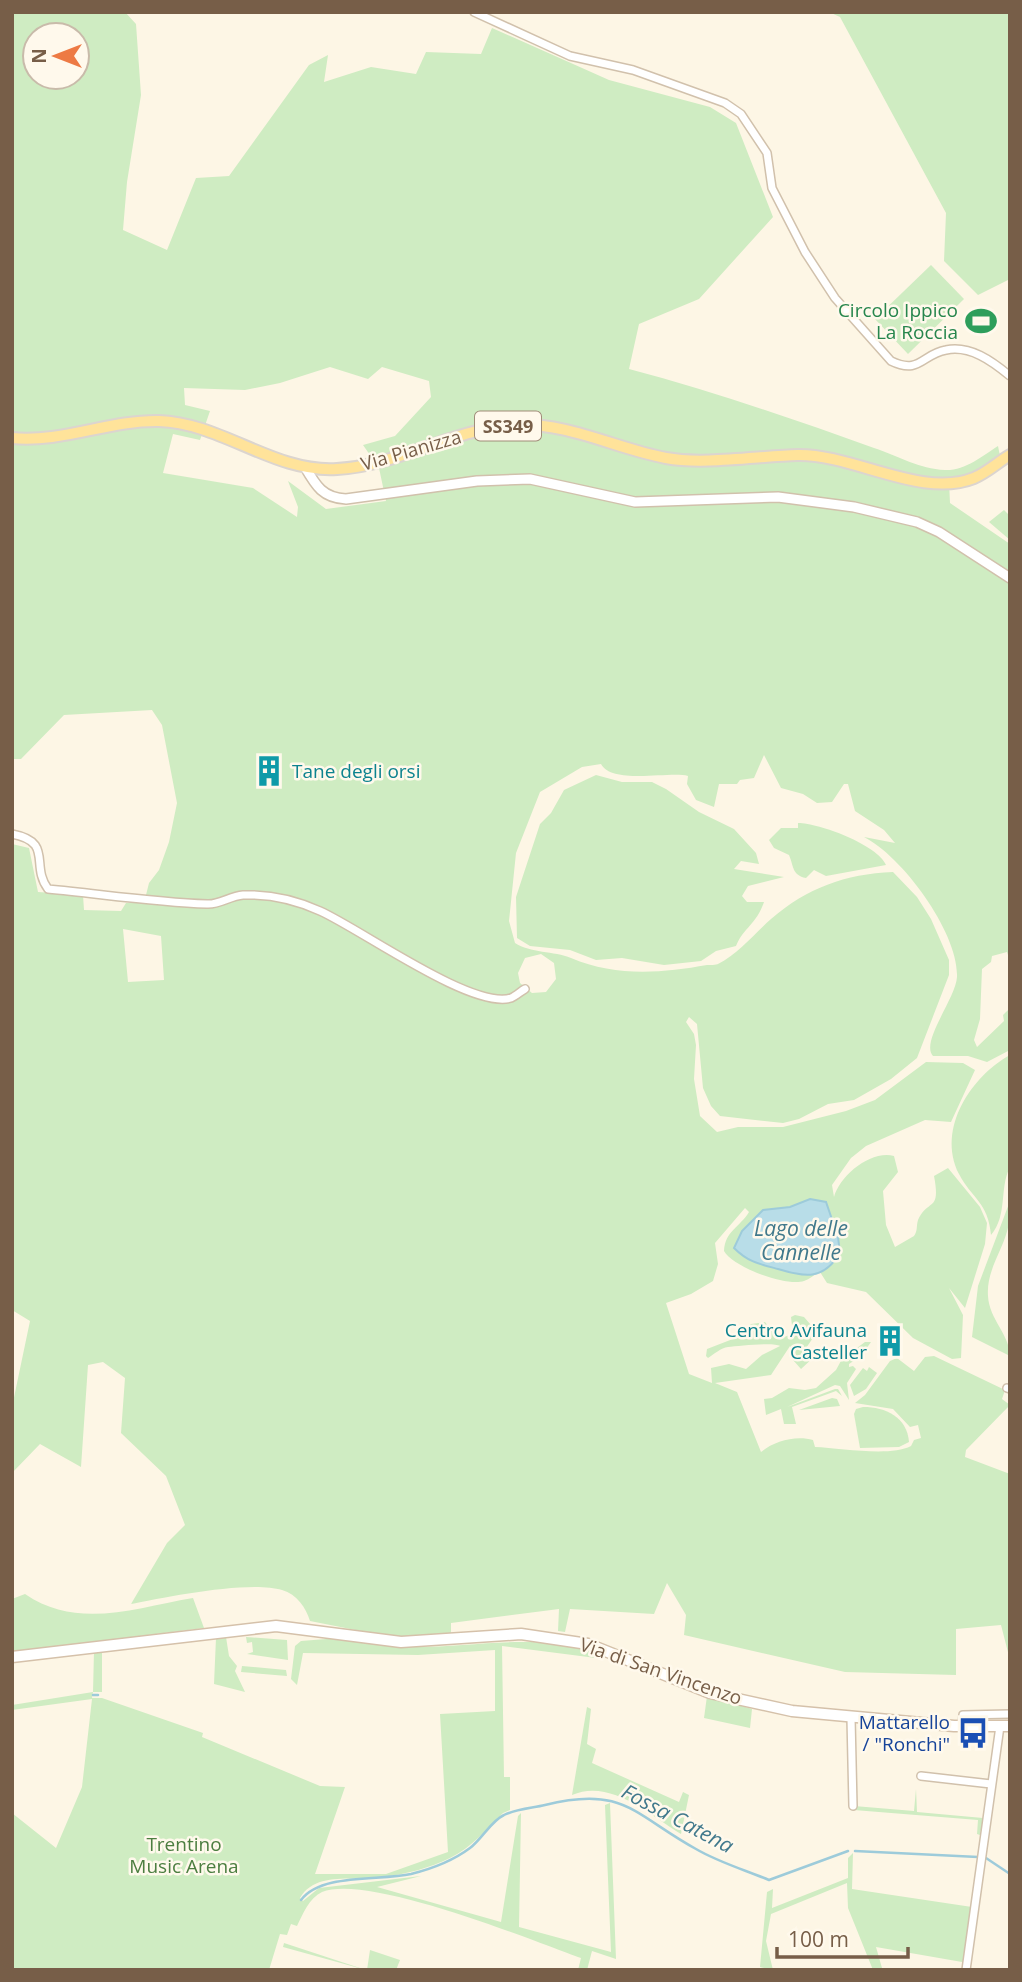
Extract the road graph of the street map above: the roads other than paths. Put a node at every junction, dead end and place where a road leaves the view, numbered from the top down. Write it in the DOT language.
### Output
graph roads {
  1 [pos="474,12"];
  2 [pos="1010,376"];
  3 [pos="12,438"];
  4 [pos="1008,454"];
  5 [pos="305,467"];
  6 [pos="1010,578"];
  7 [pos="12,834"];
  8 [pos="524,989"];
  9 [pos="12,1657"];
  10 [pos="1010,1714"];
  11 [pos="977,1715"];
  12 [pos="851,1718"];
  13 [pos="962,1726"];
  14 [pos="976,1726"];
  15 [pos="1005,1726"];
  16 [pos="921,1776"];
  17 [pos="991,1784"];
  18 [pos="853,1806"];
  19 [pos="966,1970"];
  1 -- 2 [label="street"];
  3 -- 5 [label="main road, Via Pianizza / SS349"];
  4 -- 5 [label="main road, Via Pianizza / SS349"];
  5 -- 6 [label="street"];
  7 -- 8 [label="street"];
  9 -- 12 [label="main road, Via di San Vincenzo"];
  10 -- 11 [label="street"];
  11 -- 13 [label="street"];
  11 -- 14 [label="street"];
  12 -- 13 [label="main road, Via di San Vincenzo"];
  12 -- 18 [label="street"];
  13 -- 14 [label="main road, Via di San Vincenzo"];
  14 -- 15 [label="main road, Via di San Vincenzo"];
  15 -- 17 [label="street, Via di San Vincenzo"];
  16 -- 17 [label="street"];
  17 -- 19 [label="street, Via di San Vincenzo"];
}
